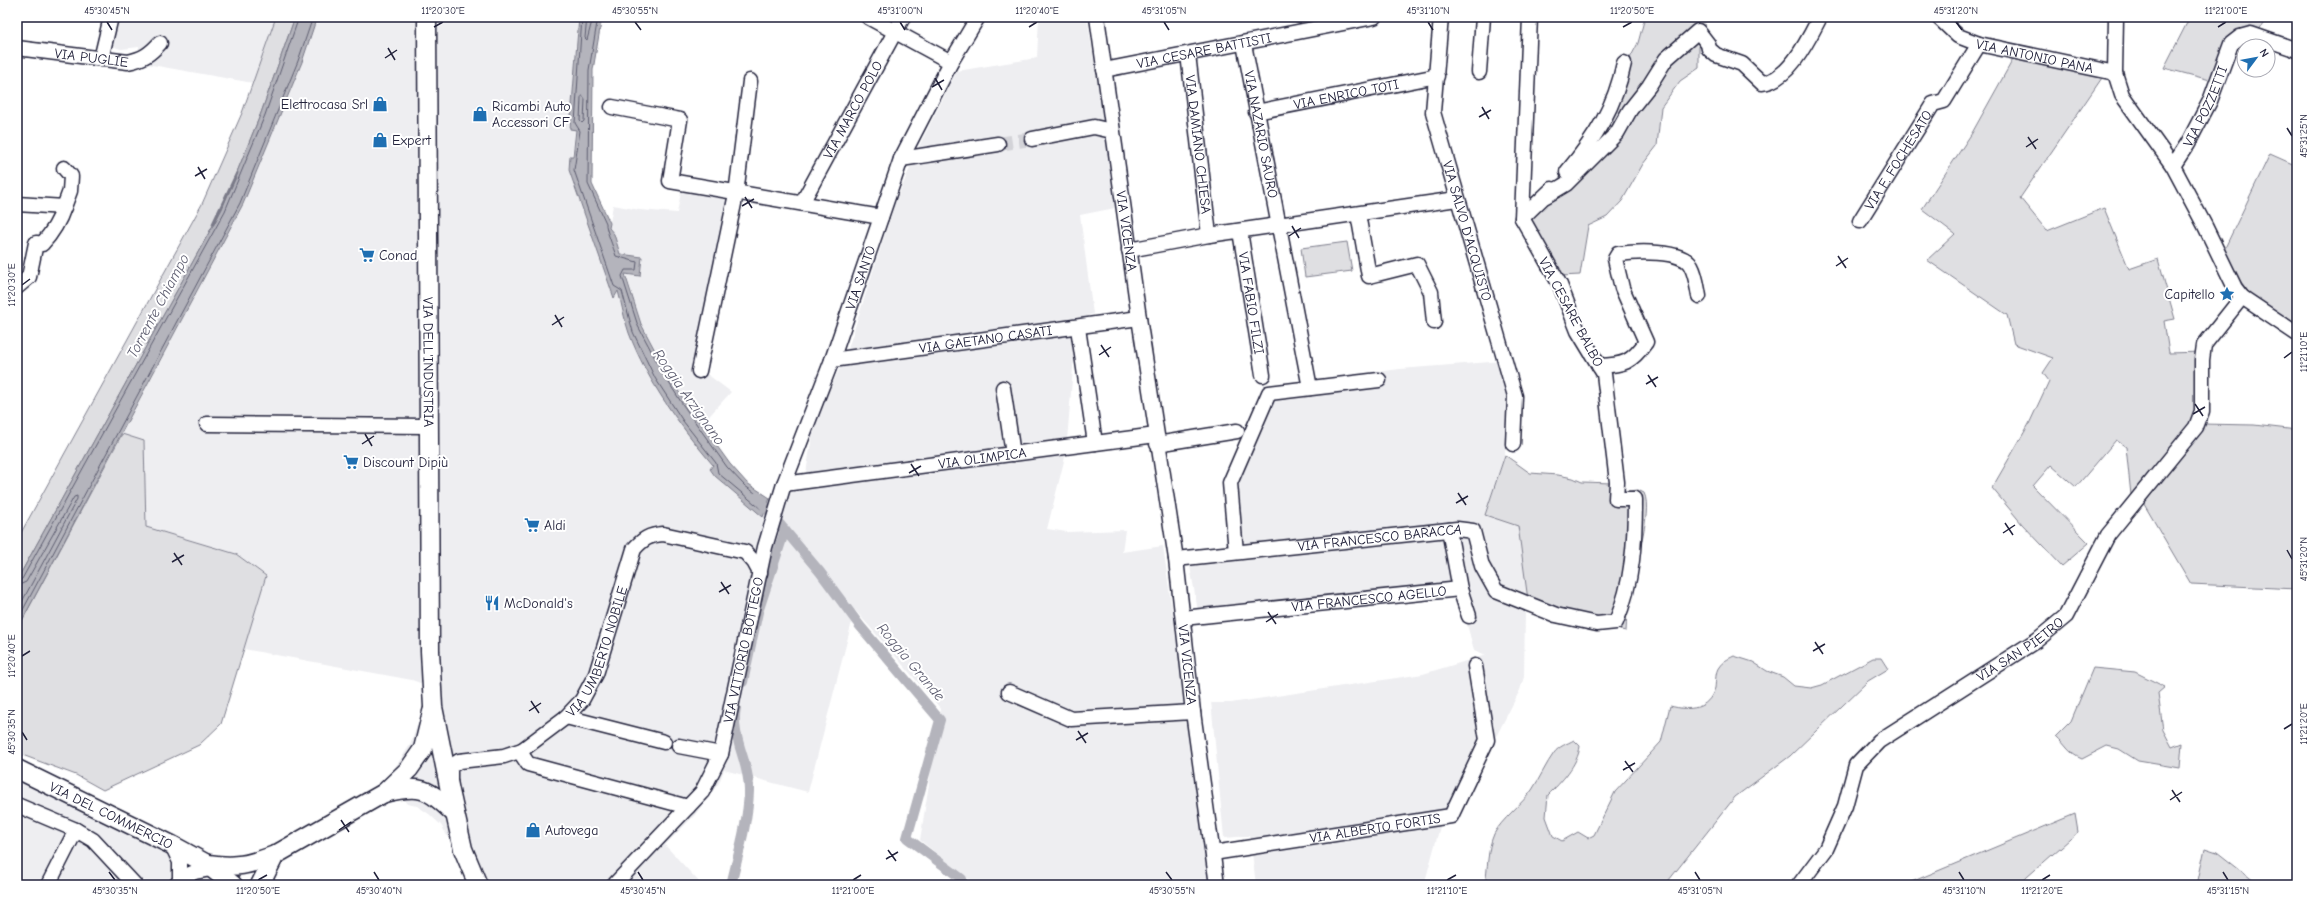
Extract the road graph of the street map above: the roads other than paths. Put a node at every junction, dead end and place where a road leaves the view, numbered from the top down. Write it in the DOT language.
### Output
graph roads {
  1 [pos="111,17"];
  2 [pos="427,17"];
  3 [pos="868,17"];
  4 [pos="904,17"];
  5 [pos="978,17"];
  6 [pos="1097,17"];
  7 [pos="1374,17"];
  8 [pos="1441,17"];
  9 [pos="1483,17"];
  10 [pos="1530,17"];
  11 [pos="1820,17"];
  12 [pos="1938,17"];
  13 [pos="2116,17"];
  14 [pos="1311,23"];
  15 [pos="897,32"];
  16 [pos="160,42"];
  17 [pos="1244,44"];
  18 [pos="1979,44"];
  19 [pos="17,48"];
  20 [pos="2297,50"];
  21 [pos="1188,54"];
  22 [pos="101,58"];
  23 [pos="951,62"];
  24 [pos="1624,63"];
  25 [pos="1104,70"];
  26 [pos="1479,72"];
  27 [pos="2115,73"];
  28 [pos="1437,76"];
  29 [pos="750,81"];
  30 [pos="612,107"];
  31 [pos="1256,112"];
  32 [pos="1112,130"];
  33 [pos="1032,139"];
  34 [pos="998,144"];
  35 [pos="901,159"];
  36 [pos="2173,166"];
  37 [pos="64,168"];
  38 [pos="736,194"];
  39 [pos="1546,196"];
  40 [pos="1457,199"];
  41 [pos="802,203"];
  42 [pos="17,204"];
  43 [pos="64,206"];
  44 [pos="1358,214"];
  45 [pos="882,217"];
  46 [pos="1522,218"];
  47 [pos="1860,221"];
  48 [pos="1279,225"];
  49 [pos="1240,231"];
  50 [pos="1209,235"];
  51 [pos="1129,250"];
  52 [pos="17,287"];
  53 [pos="1699,296"];
  54 [pos="2242,297"];
  55 [pos="1138,318"];
  56 [pos="1434,322"];
  57 [pos="1078,328"];
  58 [pos="2297,334"];
  59 [pos="832,360"];
  60 [pos="1599,366"];
  61 [pos="699,371"];
  62 [pos="1262,375"];
  63 [pos="1379,380"];
  64 [pos="1003,388"];
  65 [pos="1310,388"];
  66 [pos="207,424"];
  67 [pos="428,426"];
  68 [pos="1237,431"];
  69 [pos="1157,439"];
  70 [pos="1095,443"];
  71 [pos="1513,444"];
  72 [pos="1013,454"];
  73 [pos="1617,482"];
  74 [pos="784,484"];
  75 [pos="1449,530"];
  76 [pos="765,547"];
  77 [pos="745,552"];
  78 [pos="1236,552"];
  79 [pos="1176,559"];
  80 [pos="760,573"];
  81 [pos="1460,589"];
  82 [pos="1469,616"];
  83 [pos="1182,618"];
  84 [pos="1475,666"];
  85 [pos="1009,692"];
  86 [pos="434,707"];
  87 [pos="1193,712"];
  88 [pos="566,717"];
  89 [pos="664,742"];
  90 [pos="680,746"];
  91 [pos="522,750"];
  92 [pos="721,754"];
  93 [pos="17,769"];
  94 [pos="450,791"];
  95 [pos="384,793"];
  96 [pos="17,805"];
  97 [pos="688,807"];
  98 [pos="454,813"];
  99 [pos="76,830"];
  100 [pos="172,845"];
  101 [pos="1213,853"];
  102 [pos="275,855"];
  103 [pos="209,866"];
  104 [pos="178,883"];
  105 [pos="48,885"];
  106 [pos="135,885"];
  107 [pos="233,885"];
  108 [pos="260,885"];
  109 [pos="478,885"];
  110 [pos="614,885"];
  111 [pos="1217,885"];
  112 [pos="1799,885"];
  1 -- 22 [label="street"];
  2 -- 67 [label="main road, VIA DELL'INDUSTRIA"];
  3 -- 15 [label="street"];
  4 -- 15 [label="street, VIA MARCO POLO"];
  5 -- 23 [label="street, VIA SANTO"];
  6 -- 25 [label="street, VIA VICENZA"];
  7 -- 14 [label="street, VIA CESARE BATTISTI"];
  8 -- 28 [label="street, VIA SALVO D'ACQUISTO"];
  9 -- 26 [label="street"];
  10 -- 46 [label="street"];
  11 -- 39 [label="street"];
  12 -- 18 [label="street, VIA ANTONIO PANA"];
  13 -- 27 [label="street, VIA POZZETTI"];
  14 -- 17 [label="street, VIA CESARE BATTISTI"];
  15 -- 23 [label="street"];
  15 -- 41 [label="street, VIA MARCO POLO"];
  16 -- 22 [label="street, VIA PUGLIE"];
  17 -- 21 [label="street, VIA CESARE BATTISTI"];
  17 -- 31 [label="street, VIA NAZARIO SAURO"];
  18 -- 27 [label="street, VIA ANTONIO PANA"];
  18 -- 47 [label="street, VIA F. FOCHESATO"];
  19 -- 22 [label="street, VIA PUGLIE"];
  20 -- 36 [label="street, VIA POZZETTI"];
  21 -- 25 [label="street, VIA CESARE BATTISTI"];
  21 -- 50 [label="street, VIA DAMIANO CHIESA"];
  23 -- 35 [label="street, VIA SANTO"];
  24 -- 39 [label="street"];
  25 -- 32 [label="street, VIA VICENZA"];
  27 -- 36 [label="street, VIA POZZETTI"];
  28 -- 31 [label="street, VIA ENRICO TOTI"];
  28 -- 40 [label="street, VIA SALVO D'ACQUISTO"];
  29 -- 38 [label="street"];
  30 -- 38 [label="street"];
  31 -- 48 [label="street, VIA NAZARIO SAURO"];
  32 -- 33 [label="street"];
  32 -- 51 [label="street, VIA VICENZA"];
  34 -- 35 [label="street"];
  35 -- 45 [label="street, VIA SANTO"];
  36 -- 54 [label="street, VIA POZZETTI"];
  37 -- 43 [label="street"];
  38 -- 41 [label="street"];
  38 -- 61 [label="street"];
  39 -- 46 [label="street"];
  40 -- 44 [label="street"];
  40 -- 71 [label="street, VIA SALVO D'ACQUISTO"];
  41 -- 45 [label="street"];
  42 -- 43 [label="street"];
  43 -- 52 [label="street"];
  44 -- 48 [label="street"];
  44 -- 56 [label="street"];
  45 -- 59 [label="street, VIA SANTO"];
  46 -- 60 [label="street, VIA CESARE BALBO"];
  48 -- 49 [label="street"];
  48 -- 65 [label="street, VIA NAZARIO SAURO"];
  49 -- 50 [label="street"];
  49 -- 62 [label="street, VIA FABIO FILZI"];
  50 -- 51 [label="street"];
  51 -- 55 [label="street, VIA VICENZA"];
  53 -- 60 [label="street"];
  54 -- 58 [label="street"];
  54 -- 112 [label="street, VIA SAN PIETRO"];
  55 -- 57 [label="street, VIA GAETANO CASATI"];
  55 -- 69 [label="street, VIA VICENZA"];
  57 -- 59 [label="street, VIA GAETANO CASATI"];
  57 -- 70 [label="street"];
  59 -- 74 [label="street, VIA SANTO"];
  60 -- 73 [label="street, VIA CESARE BALBO"];
  63 -- 65 [label="street"];
  64 -- 72 [label="street"];
  65 -- 78 [label="street"];
  66 -- 67 [label="street"];
  67 -- 86 [label="main road, VIA DELL'INDUSTRIA"];
  68 -- 69 [label="street"];
  69 -- 70 [label="street, VIA OLIMPICA"];
  69 -- 79 [label="street, VIA VICENZA"];
  70 -- 72 [label="street, VIA OLIMPICA"];
  72 -- 74 [label="street, VIA OLIMPICA"];
  73 -- 75 [label="street, VIA FRANCESCO BARACCA"];
  74 -- 76 [label="street, VIA SANTO"];
  75 -- 78 [label="street, VIA FRANCESCO BARACCA"];
  75 -- 81 [label="street"];
  76 -- 77 [label="street, VIA UMBERTO NOBILE"];
  76 -- 80 [label="street, VIA VITTORIO BOTTEGO"];
  77 -- 80 [label="street"];
  77 -- 88 [label="street, VIA UMBERTO NOBILE"];
  78 -- 79 [label="street, VIA FRANCESCO BARACCA"];
  79 -- 83 [label="street, VIA VICENZA"];
  80 -- 92 [label="street, VIA VITTORIO BOTTEGO"];
  81 -- 82 [label="street"];
  81 -- 83 [label="street, VIA FRANCESCO AGELLO"];
  83 -- 87 [label="street, VIA VICENZA"];
  84 -- 101 [label="street, VIA ALBERTO FORTIS"];
  85 -- 87 [label="street"];
  86 -- 94 [label="main road, VIA DELL'INDUSTRIA"];
  86 -- 95 [label="main road, VIA DELL'INDUSTRIA"];
  87 -- 101 [label="street, VIA VICENZA"];
  88 -- 89 [label="street"];
  88 -- 91 [label="street, VIA UMBERTO NOBILE"];
  90 -- 92 [label="street"];
  91 -- 94 [label="street, VIA UMBERTO NOBILE"];
  91 -- 97 [label="street"];
  92 -- 97 [label="street, VIA VITTORIO BOTTEGO"];
  93 -- 100 [label="main road, VIA DEL COMMERCIO"];
  94 -- 98 [label="main road, VIA DELL'INDUSTRIA"];
  95 -- 98 [label="main road, VIA DELL'INDUSTRIA"];
  95 -- 102 [label="main road, VIA DELL'INDUSTRIA"];
  96 -- 99 [label="street, VIA DEL COMMERCIO"];
  97 -- 110 [label="street, VIA VITTORIO BOTTEGO"];
  98 -- 109 [label="main road, VIA DELL'INDUSTRIA"];
  99 -- 105 [label="street"];
  99 -- 106 [label="street, VIA DEL COMMERCIO"];
  100 -- 103 [label="main road, VIA DEL COMMERCIO"];
  100 -- 104 [label="street"];
  101 -- 111 [label="street, VIA VICENZA"];
  102 -- 103 [label="main road, VIA DELL'INDUSTRIA"];
  102 -- 108 [label="main road"];
  103 -- 104 [label="street"];
  103 -- 107 [label="main road"];
}
